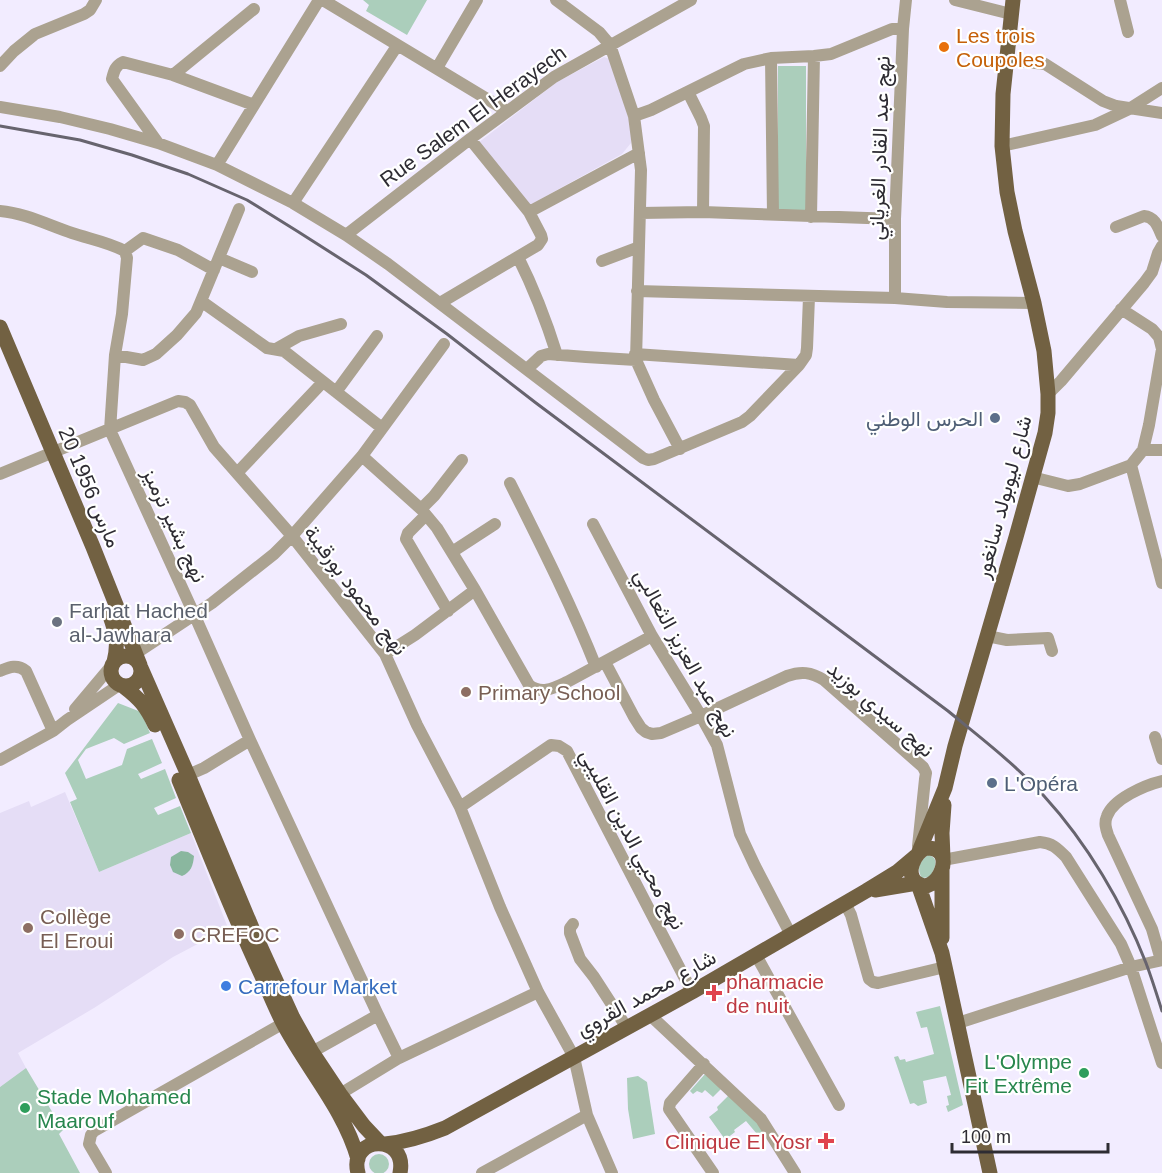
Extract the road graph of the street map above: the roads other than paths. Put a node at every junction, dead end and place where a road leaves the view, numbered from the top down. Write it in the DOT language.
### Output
graph roads {
  1 [pos="96,0"];
  2 [pos="321,0"];
  3 [pos="477,0"];
  4 [pos="556,0"];
  5 [pos="691,0"];
  6 [pos="906,0"];
  7 [pos="955,0"];
  8 [pos="1120,0"];
  9 [pos="1012,7"];
  10 [pos="254,9"];
  11 [pos="903,29"];
  12 [pos="1128,32"];
  13 [pos="610,45"];
  14 [pos="397,46"];
  15 [pos="814,56"];
  16 [pos="771,58"];
  17 [pos="1006,60"];
  18 [pos="0,65"];
  19 [pos="437,68"];
  20 [pos="173,75"];
  21 [pos="1162,87"];
  22 [pos="688,92"];
  23 [pos="254,105"];
  24 [pos="0,107"];
  25 [pos="1129,109"];
  26 [pos="507,111"];
  27 [pos="1162,113"];
  28 [pos="634,116"];
  29 [pos="470,139"];
  30 [pos="158,143"];
  31 [pos="1002,146"];
  32 [pos="639,153"];
  33 [pos="217,165"];
  34 [pos="293,203"];
  35 [pos="239,209"];
  36 [pos="0,211"];
  37 [pos="529,212"];
  38 [pos="703,212"];
  39 [pos="640,213"];
  40 [pos="773,215"];
  41 [pos="811,217"];
  42 [pos="895,219"];
  43 [pos="1116,227"];
  44 [pos="346,235"];
  45 [pos="1162,236"];
  46 [pos="1162,246"];
  47 [pos="639,247"];
  48 [pos="125,251"];
  49 [pos="518,257"];
  50 [pos="602,261"];
  51 [pos="217,264"];
  52 [pos="252,272"];
  53 [pos="637,291"];
  54 [pos="809,297"];
  55 [pos="895,298"];
  56 [pos="201,301"];
  57 [pos="440,303"];
  58 [pos="1034,303"];
  59 [pos="1121,309"];
  60 [pos="341,324"];
  61 [pos="0,327"];
  62 [pos="377,336"];
  63 [pos="444,344"];
  64 [pos="276,349"];
  65 [pos="0,353"];
  66 [pos="115,355"];
  67 [pos="557,355"];
  68 [pos="636,357"];
  69 [pos="799,365"];
  70 [pos="527,369"];
  71 [pos="322,382"];
  72 [pos="336,392"];
  73 [pos="1048,393"];
  74 [pos="382,428"];
  75 [pos="110,430"];
  76 [pos="680,449"];
  77 [pos="1143,450"];
  78 [pos="1162,450"];
  79 [pos="48,454"];
  80 [pos="362,456"];
  81 [pos="462,460"];
  82 [pos="1131,465"];
  83 [pos="237,473"];
  84 [pos="0,474"];
  85 [pos="1032,477"];
  86 [pos="510,483"];
  87 [pos="424,512"];
  88 [pos="495,524"];
  89 [pos="593,524"];
  90 [pos="292,536"];
  91 [pos="452,552"];
  92 [pos="1162,583"];
  93 [pos="475,590"];
  94 [pos="448,611"];
  95 [pos="194,614"];
  96 [pos="652,636"];
  97 [pos="987,636"];
  98 [pos="1052,651"];
  99 [pos="385,654"];
  100 [pos="129,662"];
  101 [pos="600,664"];
  102 [pos="0,671"];
  103 [pos="121,685"];
  104 [pos="701,716"];
  105 [pos="67,720"];
  106 [pos="53,731"];
  107 [pos="1155,737"];
  108 [pos="250,740"];
  109 [pos="1162,759"];
  110 [pos="0,760"];
  111 [pos="188,775"];
  112 [pos="1162,781"];
  113 [pos="945,788"];
  114 [pos="460,807"];
  115 [pos="917,855"];
  116 [pos="943,863"];
  117 [pos="918,884"];
  118 [pos="866,891"];
  119 [pos="845,903"];
  120 [pos="573,924"];
  121 [pos="791,935"];
  122 [pos="756,955"];
  123 [pos="944,960"];
  124 [pos="1161,960"];
  125 [pos="1131,967"];
  126 [pos="538,992"];
  127 [pos="692,992"];
  128 [pos="378,1015"];
  129 [pos="650,1015"];
  130 [pos="288,1021"];
  131 [pos="958,1023"];
  132 [pos="627,1028"];
  133 [pos="312,1052"];
  134 [pos="399,1058"];
  135 [pos="574,1058"];
  136 [pos="1162,1063"];
  137 [pos="704,1064"];
  138 [pos="340,1094"];
  139 [pos="839,1105"];
  140 [pos="587,1115"];
  141 [pos="445,1128"];
  142 [pos="383,1144"];
  143 [pos="356,1167"];
  144 [pos="400,1172"];
  145 [pos="106,1173"];
  146 [pos="482,1173"];
  147 [pos="612,1173"];
  148 [pos="712,1173"];
  149 [pos="795,1173"];
  150 [pos="990,1173"];
  1 -- 18 [label="street"];
  2 -- 14 [label="street"];
  2 -- 23 [label="street"];
  3 -- 19 [label="street"];
  4 -- 13 [label="street"];
  5 -- 13 [label="street, Rue Salem El Herayech"];
  6 -- 11 [label="street, نهج عبد القادر الغرياني"];
  7 -- 9 [label="street"];
  8 -- 12 [label="street"];
  9 -- 17 [label="main road, شارع ليوبولد سانغور"];
  10 -- 20 [label="street"];
  11 -- 15 [label="street"];
  11 -- 42 [label="street, نهج عبد القادر الغرياني"];
  13 -- 26 [label="street, Rue Salem El Herayech"];
  13 -- 28 [label="street"];
  14 -- 19 [label="street"];
  14 -- 34 [label="street"];
  15 -- 16 [label="street"];
  15 -- 41 [label="street"];
  16 -- 22 [label="street"];
  16 -- 40 [label="street"];
  17 -- 25 [label="street"];
  17 -- 31 [label="main road, شارع ليوبولد سانغور"];
  19 -- 26 [label="street"];
  20 -- 23 [label="street"];
  20 -- 30 [label="street"];
  21 -- 25 [label="street"];
  22 -- 28 [label="street"];
  22 -- 38 [label="street"];
  23 -- 33 [label="street"];
  24 -- 30 [label="street"];
  25 -- 27 [label="street"];
  25 -- 31 [label="street"];
  26 -- 29 [label="street, Rue Salem El Herayech"];
  28 -- 32 [label="street"];
  29 -- 37 [label="street"];
  29 -- 44 [label="street, Rue Salem El Herayech"];
  30 -- 33 [label="street"];
  31 -- 58 [label="main road, شارع ليوبولد سانغور"];
  32 -- 37 [label="street"];
  32 -- 39 [label="street"];
  33 -- 34 [label="street"];
  34 -- 44 [label="street"];
  35 -- 51 [label="street"];
  36 -- 48 [label="street"];
  37 -- 49 [label="street"];
  38 -- 39 [label="street"];
  38 -- 40 [label="street"];
  39 -- 47 [label="street"];
  40 -- 41 [label="street"];
  41 -- 42 [label="street"];
  42 -- 55 [label="street, نهج عبد القادر الغرياني"];
  43 -- 45 [label="street"];
  44 -- 57 [label="street"];
  46 -- 59 [label="street"];
  47 -- 50 [label="street"];
  47 -- 53 [label="street"];
  48 -- 51 [label="street"];
  48 -- 66 [label="street, نهج بشير ترميز"];
  49 -- 57 [label="street"];
  49 -- 67 [label="street"];
  51 -- 52 [label="street"];
  51 -- 56 [label="street"];
  53 -- 54 [label="street"];
  53 -- 68 [label="street"];
  54 -- 55 [label="street"];
  54 -- 69 [label="street"];
  55 -- 58 [label="street"];
  56 -- 64 [label="street"];
  56 -- 66 [label="street"];
  57 -- 70 [label="street"];
  58 -- 73 [label="main road, شارع ليوبولد سانغور"];
  59 -- 73 [label="street"];
  59 -- 77 [label="street"];
  60 -- 64 [label="street"];
  61 -- 79 [label="main road, 20 مارس 1956"];
  62 -- 72 [label="street"];
  63 -- 74 [label="street"];
  64 -- 71 [label="street"];
  65 -- 79 [label="main road, 20 مارس 1956"];
  66 -- 75 [label="street, نهج بشير ترميز"];
  67 -- 68 [label="street"];
  67 -- 70 [label="street"];
  68 -- 69 [label="street"];
  68 -- 76 [label="street"];
  69 -- 76 [label="street"];
  70 -- 76 [label="street"];
  71 -- 72 [label="street"];
  71 -- 83 [label="street"];
  72 -- 74 [label="street"];
  73 -- 85 [label="main road, شارع ليوبولد سانغور"];
  74 -- 80 [label="street"];
  75 -- 79 [label="street, نهج محمود بورقيبة"];
  75 -- 83 [label="street, نهج محمود بورقيبة"];
  75 -- 95 [label="street, نهج بشير ترميز"];
  77 -- 78 [label="street"];
  77 -- 82 [label="street"];
  79 -- 84 [label="street, نهج محمود بورقيبة"];
  79 -- 100 [label="main road, 20 مارس 1956"];
  79 -- 100 [label="main road, 20 مارس 1956"];
  80 -- 87 [label="street"];
  80 -- 90 [label="street"];
  81 -- 87 [label="street"];
  82 -- 85 [label="street"];
  82 -- 92 [label="street"];
  83 -- 90 [label="street, نهج محمود بورقيبة"];
  85 -- 97 [label="main road, شارع ليوبولد سانغور"];
  86 -- 101 [label="street"];
  87 -- 91 [label="street"];
  87 -- 94 [label="street"];
  88 -- 91 [label="street"];
  89 -- 96 [label="street, نهج عبد العزيز الثعالبي"];
  90 -- 95 [label="street"];
  90 -- 99 [label="street, نهج محمود بورقيبة"];
  91 -- 93 [label="street"];
  93 -- 94 [label="street"];
  93 -- 101 [label="street"];
  94 -- 99 [label="street"];
  95 -- 100 [label="street"];
  95 -- 108 [label="street, نهج بشير ترميز"];
  96 -- 101 [label="street"];
  96 -- 104 [label="street, نهج عبد العزيز الثعالبي"];
  97 -- 98 [label="street"];
  97 -- 113 [label="main road, شارع ليوبولد سانغور"];
  99 -- 114 [label="street, نهج محمود بورقيبة"];
  100 -- 103 [label="main road"];
  100 -- 103 [label="main road"];
  100 -- 105 [label="street"];
  100 -- 111 [label="main road"];
  101 -- 104 [label="street"];
  102 -- 106 [label="street"];
  103 -- 105 [label="street"];
  103 -- 130 [label="main road"];
  104 -- 115 [label="street, نهج سيدي بوزيد"];
  104 -- 121 [label="street, نهج عبد العزيز الثعالبي"];
  105 -- 106 [label="street"];
  106 -- 110 [label="street"];
  107 -- 109 [label="street"];
  108 -- 111 [label="street"];
  108 -- 128 [label="street, نهج بشير ترميز"];
  111 -- 130 [label="main road"];
  112 -- 124 [label="street"];
  113 -- 115 [label="main road, شارع ليوبولد سانغور"];
  113 -- 116 [label="main road, شارع ليوبولد سانغور"];
  114 -- 126 [label="street, نهج محمود بورقيبة"];
  114 -- 127 [label="street, نهج محيي الدين القليبي"];
  115 -- 116 [label="main road"];
  115 -- 117 [label="main road, شارع ليوبولد سانغور"];
  115 -- 118 [label="main road, شارع محمد القروي"];
  116 -- 117 [label="main road"];
  116 -- 123 [label="main road, شارع ليوبولد سانغور"];
  116 -- 125 [label="street"];
  117 -- 118 [label="main road, شارع محمد القروي"];
  117 -- 123 [label="main road, شارع ليوبولد سانغور"];
  118 -- 119 [label="main road, شارع محمد القروي"];
  119 -- 121 [label="main road, شارع محمد القروي"];
  119 -- 123 [label="street"];
  120 -- 132 [label="street"];
  121 -- 122 [label="main road, شارع محمد القروي"];
  122 -- 127 [label="main road, شارع محمد القروي"];
  122 -- 139 [label="street"];
  123 -- 131 [label="main road, شارع ليوبولد سانغور"];
  124 -- 125 [label="street"];
  125 -- 131 [label="street"];
  125 -- 136 [label="street"];
  126 -- 134 [label="street"];
  126 -- 135 [label="street, نهج محمود بورقيبة"];
  127 -- 129 [label="main road, شارع محمد القروي"];
  128 -- 133 [label="street"];
  128 -- 134 [label="street, نهج بشير ترميز"];
  129 -- 132 [label="main road, شارع محمد القروي"];
  129 -- 137 [label="street"];
  130 -- 133 [label="main road"];
  130 -- 143 [label="main road"];
  130 -- 145 [label="street"];
  131 -- 150 [label="main road, شارع ليوبولد سانغور"];
  132 -- 135 [label="main road, شارع محمد القروي"];
  133 -- 138 [label="main road"];
  134 -- 138 [label="street"];
  135 -- 140 [label="street, نهج محمود بورقيبة"];
  135 -- 141 [label="main road, شارع محمد القروي"];
  137 -- 148 [label="street"];
  137 -- 149 [label="street"];
  138 -- 142 [label="main road"];
  140 -- 146 [label="street"];
  140 -- 147 [label="street, نهج محمود بورقيبة"];
  141 -- 142 [label="main road, شارع محمد القروي"];
  141 -- 144 [label="main road, شارع محمد القروي"];
  142 -- 143 [label="main road, شارع محمد القروي"];
  142 -- 144 [label="main road, شارع محمد القروي"];
}
